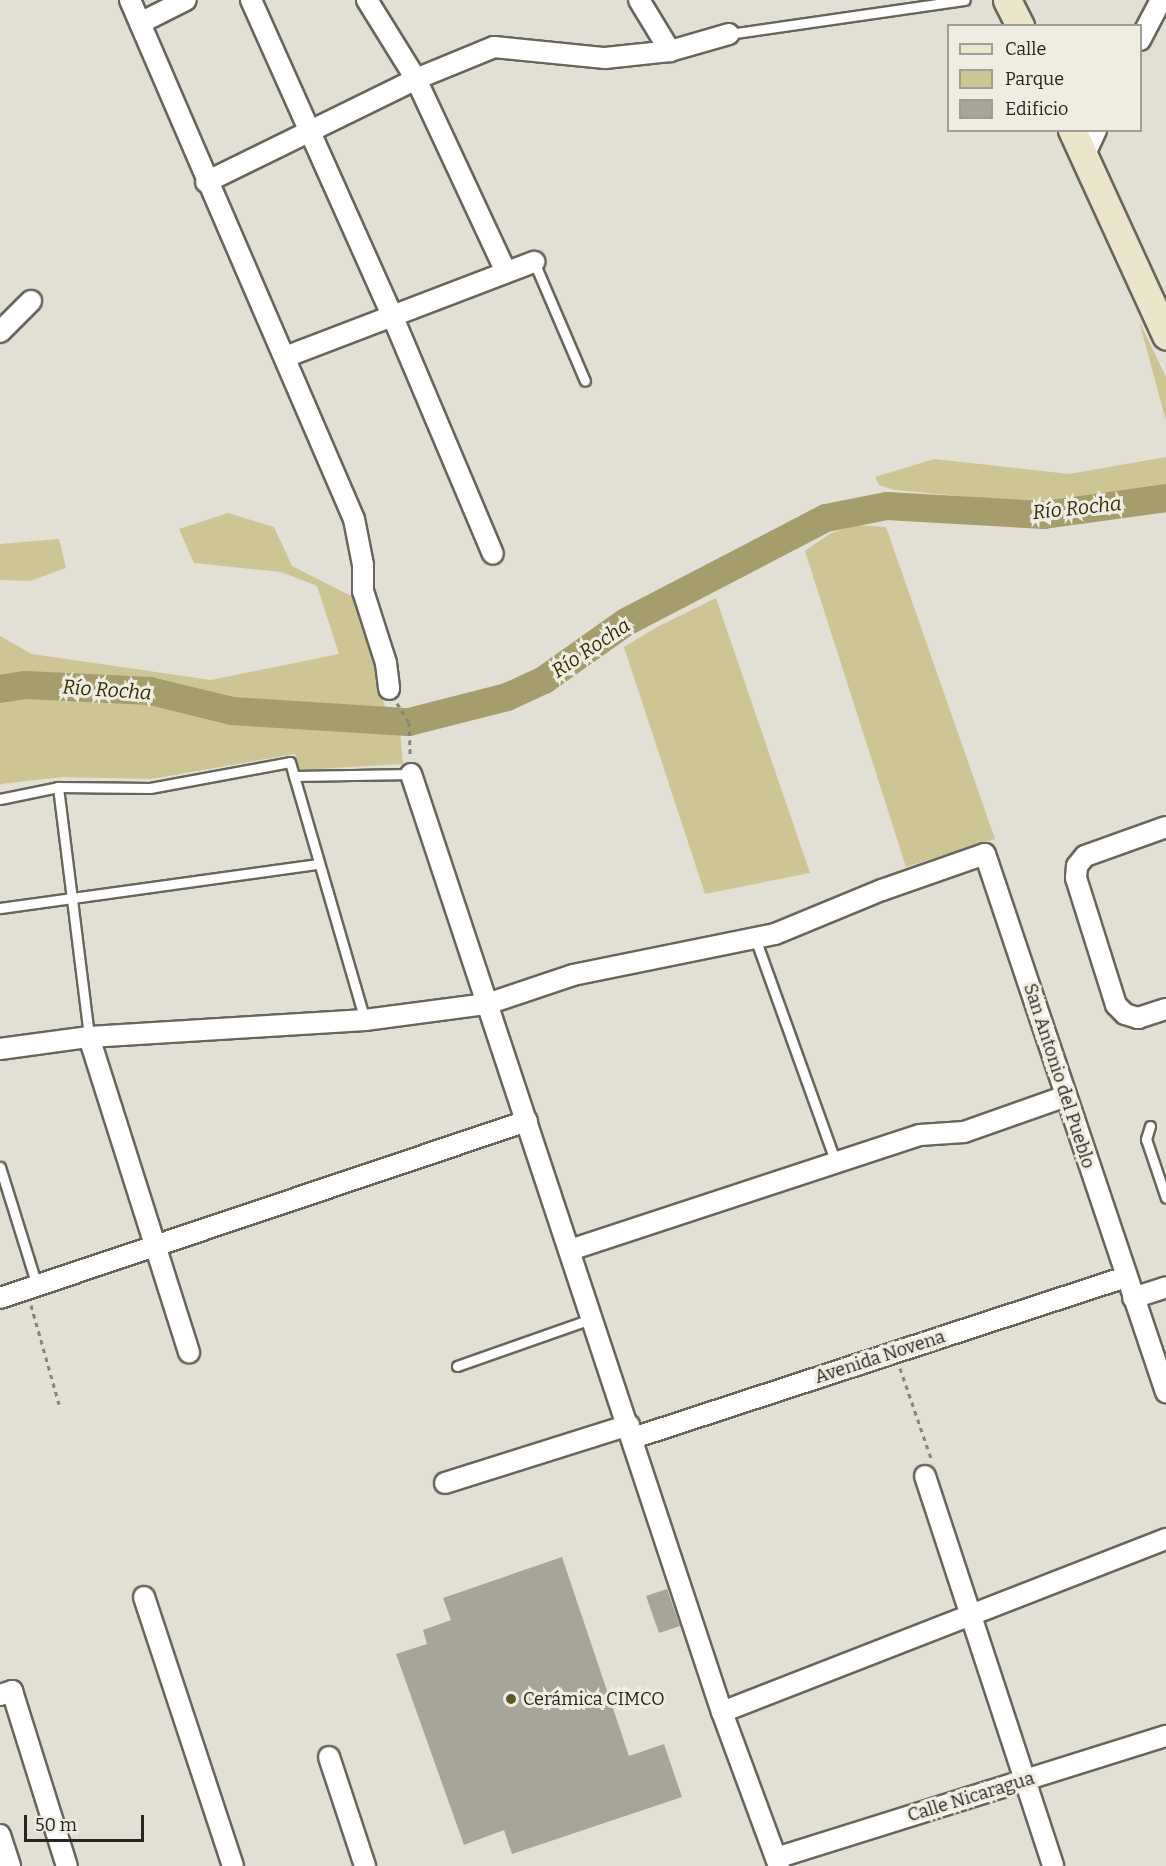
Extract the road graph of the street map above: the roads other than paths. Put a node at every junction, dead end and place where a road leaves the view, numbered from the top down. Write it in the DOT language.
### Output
graph roads {
  1 [pos="129,0"];
  2 [pos="186,0"];
  3 [pos="251,0"];
  4 [pos="367,0"];
  5 [pos="639,0"];
  6 [pos="965,0"];
  7 [pos="1007,0"];
  8 [pos="1161,0"];
  9 [pos="140,23"];
  10 [pos="1019,24"];
  11 [pos="729,34"];
  12 [pos="1142,36"];
  13 [pos="670,51"];
  14 [pos="416,79"];
  15 [pos="312,132"];
  16 [pos="1073,132"];
  17 [pos="1095,132"];
  18 [pos="1084,156"];
  19 [pos="206,182"];
  20 [pos="534,262"];
  21 [pos="506,272"];
  22 [pos="31,301"];
  23 [pos="393,315"];
  24 [pos="0,332"];
  25 [pos="1166,335"];
  26 [pos="285,357"];
  27 [pos="585,381"];
  28 [pos="493,554"];
  29 [pos="389,689"];
  30 [pos="411,774"];
  31 [pos="294,776"];
  32 [pos="58,787"];
  33 [pos="0,799"];
  34 [pos="1166,827"];
  35 [pos="319,864"];
  36 [pos="72,896"];
  37 [pos="0,908"];
  38 [pos="755,938"];
  39 [pos="487,1004"];
  40 [pos="1166,1008"];
  41 [pos="365,1020"];
  42 [pos="89,1037"];
  43 [pos="0,1049"];
  44 [pos="1066,1096"];
  45 [pos="527,1121"];
  46 [pos="1150,1126"];
  47 [pos="836,1163"];
  48 [pos="0,1167"];
  49 [pos="1166,1198"];
  50 [pos="155,1246"];
  51 [pos="570,1250"];
  52 [pos="1126,1277"];
  53 [pos="1166,1287"];
  54 [pos="32,1288"];
  55 [pos="0,1298"];
  56 [pos="1133,1298"];
  57 [pos="593,1318"];
  58 [pos="189,1353"];
  59 [pos="457,1366"];
  60 [pos="1166,1392"];
  61 [pos="631,1432"];
  62 [pos="925,1476"];
  63 [pos="445,1483"];
  64 [pos="1166,1539"];
  65 [pos="144,1598"];
  66 [pos="970,1613"];
  67 [pos="0,1695"];
  68 [pos="722,1712"];
  69 [pos="1166,1736"];
  70 [pos="329,1756"];
  71 [pos="1024,1780"];
  72 [pos="0,1835"];
  73 [pos="778,1862"];
  74 [pos="10,1866"];
  75 [pos="67,1866"];
  76 [pos="233,1866"];
  77 [pos="365,1866"];
  78 [pos="1053,1866"];
  1 -- 9 [label="street"];
  2 -- 9 [label="street"];
  3 -- 15 [label="street"];
  4 -- 14 [label="street"];
  5 -- 13 [label="street"];
  6 -- 11 [label="lane"];
  7 -- 10 [label="main road"];
  8 -- 12 [label="street"];
  9 -- 19 [label="street"];
  11 -- 13 [label="street"];
  13 -- 14 [label="street"];
  14 -- 15 [label="street"];
  14 -- 21 [label="street"];
  15 -- 19 [label="street"];
  15 -- 23 [label="street"];
  16 -- 18 [label="main road"];
  17 -- 18 [label="street"];
  18 -- 25 [label="main road"];
  19 -- 26 [label="street"];
  20 -- 21 [label="street"];
  20 -- 27 [label="lane"];
  21 -- 23 [label="street"];
  22 -- 24 [label="street"];
  23 -- 26 [label="street"];
  23 -- 28 [label="street"];
  26 -- 29 [label="street"];
  30 -- 31 [label="lane"];
  30 -- 39 [label="street"];
  31 -- 32 [label="lane"];
  31 -- 35 [label="lane"];
  32 -- 33 [label="lane"];
  32 -- 36 [label="lane"];
  34 -- 40 [label="street"];
  35 -- 36 [label="lane"];
  35 -- 41 [label="lane"];
  36 -- 37 [label="lane"];
  36 -- 42 [label="lane"];
  38 -- 39 [label="street"];
  38 -- 44 [label="street, San Antonio del Pueblo"];
  38 -- 47 [label="lane"];
  39 -- 41 [label="street"];
  39 -- 45 [label="street"];
  41 -- 42 [label="street"];
  42 -- 43 [label="street"];
  42 -- 50 [label="street"];
  44 -- 47 [label="street"];
  44 -- 52 [label="street, San Antonio del Pueblo"];
  45 -- 50 [label="street"];
  45 -- 51 [label="street"];
  46 -- 49 [label="lane"];
  47 -- 51 [label="street"];
  48 -- 54 [label="lane"];
  50 -- 54 [label="street"];
  50 -- 58 [label="street"];
  51 -- 57 [label="street"];
  52 -- 56 [label="street, San Antonio del Pueblo"];
  52 -- 61 [label="street, Avenida Novena"];
  53 -- 56 [label="street"];
  54 -- 55 [label="street"];
  56 -- 60 [label="street, San Antonio del Pueblo"];
  57 -- 59 [label="lane"];
  57 -- 61 [label="street"];
  61 -- 63 [label="street, Avenida Novena"];
  61 -- 68 [label="street"];
  62 -- 66 [label="street"];
  64 -- 66 [label="street"];
  65 -- 76 [label="street"];
  66 -- 68 [label="street"];
  66 -- 71 [label="street"];
  67 -- 75 [label="street"];
  68 -- 73 [label="street"];
  69 -- 71 [label="street, Calle Nicaragua"];
  70 -- 77 [label="street"];
  71 -- 73 [label="street, Calle Nicaragua"];
  71 -- 78 [label="street"];
  72 -- 74 [label="street"];
}
